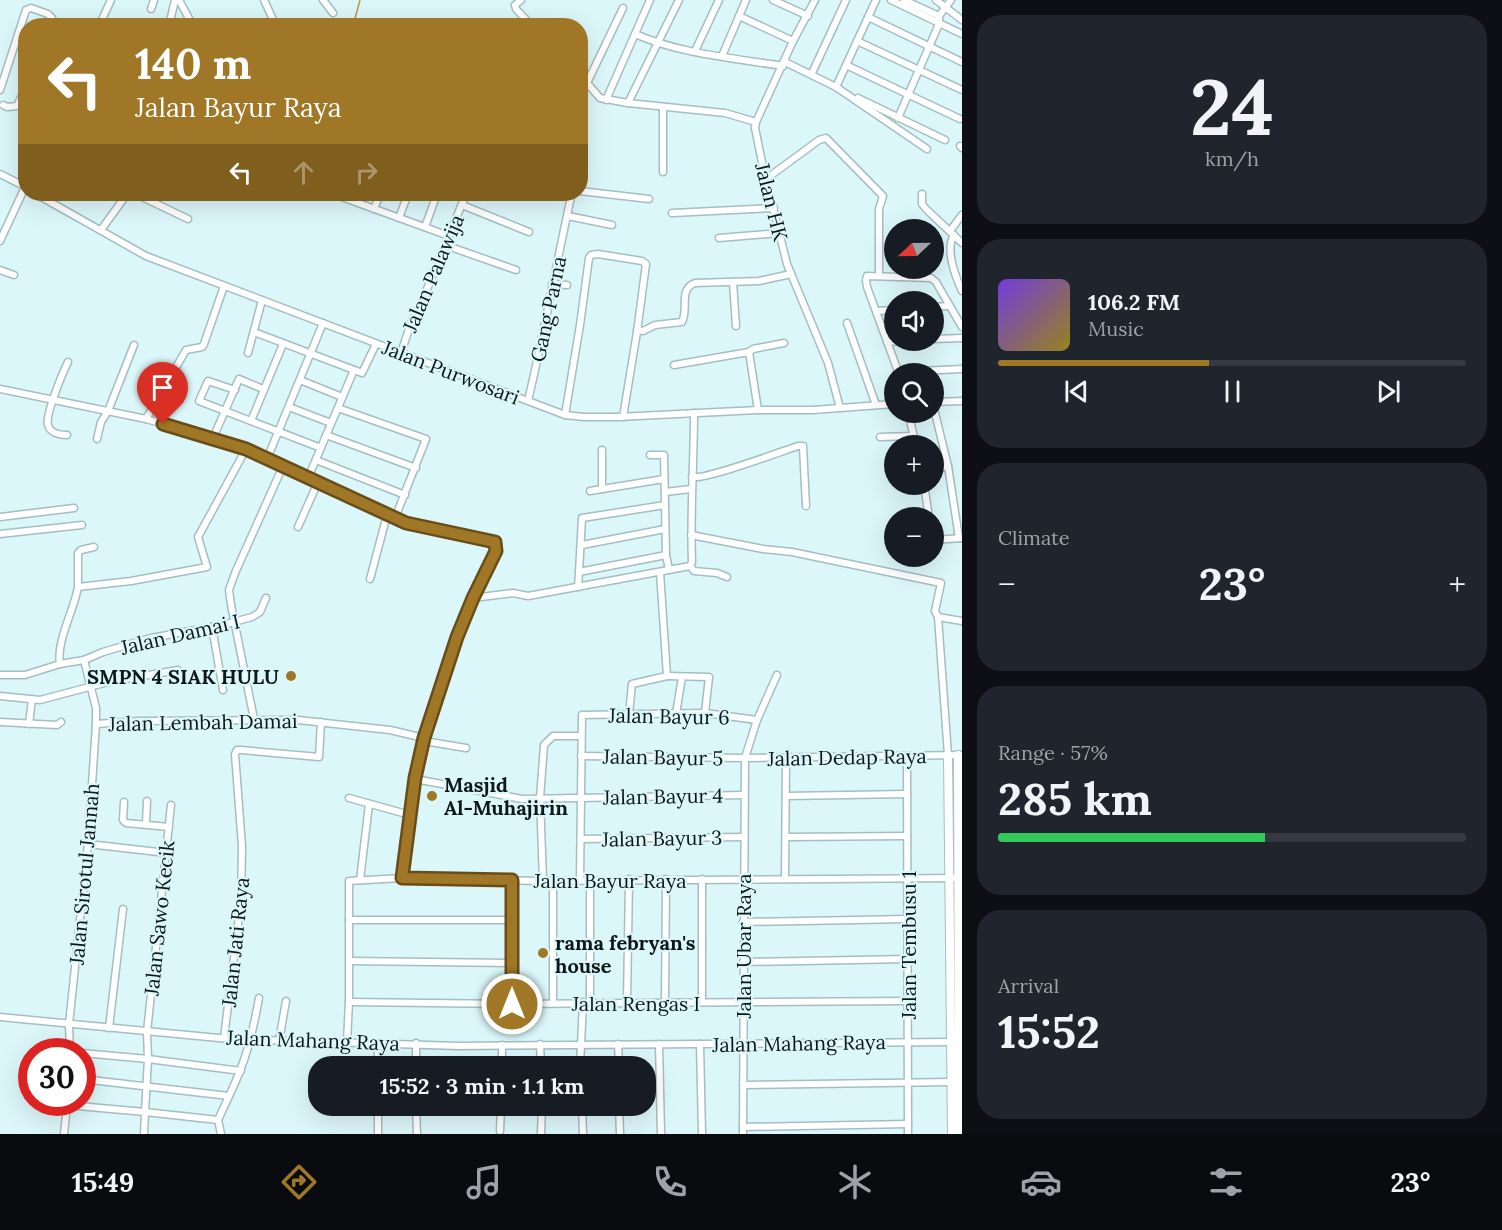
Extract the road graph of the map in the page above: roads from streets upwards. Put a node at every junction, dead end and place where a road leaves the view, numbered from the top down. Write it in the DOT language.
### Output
graph roads {
  1 [pos="111,0"];
  2 [pos="154,0"];
  3 [pos="177,0"];
  4 [pos="264,0"];
  5 [pos="322,0"];
  6 [pos="521,0"];
  7 [pos="650,0"];
  8 [pos="680,0"];
  9 [pos="719,0"];
  10 [pos="746,0"];
  11 [pos="773,0"];
  12 [pos="815,0"];
  13 [pos="846,0"];
  14 [pos="876,0"];
  15 [pos="891,0"];
  16 [pos="904,0"];
  17 [pos="936,0"];
  18 [pos="951,0"];
  19 [pos="945,7"];
  20 [pos="622,8"];
  21 [pos="151,9"];
  22 [pos="333,13"];
  23 [pos="739,16"];
  24 [pos="808,16"];
  25 [pos="939,16"];
  26 [pos="868,17"];
  27 [pos="23,18"];
  28 [pos="52,18"];
  29 [pos="103,18"];
  30 [pos="171,18"];
  31 [pos="188,18"];
  32 [pos="272,18"];
  33 [pos="524,18"];
  34 [pos="962,20"];
  35 [pos="939,24"];
  36 [pos="635,34"];
  37 [pos="962,34"];
  38 [pos="18,35"];
  39 [pos="793,41"];
  40 [pos="857,41"];
  41 [pos="658,44"];
  42 [pos="930,47"];
  43 [pos="695,51"];
  44 [pos="722,56"];
  45 [pos="962,62"];
  46 [pos="784,64"];
  47 [pos="846,65"];
  48 [pos="919,70"];
  49 [pos="812,74"];
  50 [pos="588,80"];
  51 [pos="588,83"];
  52 [pos="836,87"];
  53 [pos="0,90"];
  54 [pos="962,90"];
  55 [pos="908,94"];
  56 [pos="606,100"];
  57 [pos="628,103"];
  58 [pos="18,104"];
  59 [pos="1,107"];
  60 [pos="663,107"];
  61 [pos="898,118"];
  62 [pos="960,119"];
  63 [pos="756,122"];
  64 [pos="945,141"];
  65 [pos="927,149"];
  66 [pos="663,172"];
  67 [pos="0,174"];
  68 [pos="766,179"];
  69 [pos="18,183"];
  70 [pos="588,192"];
  71 [pos="922,194"];
  72 [pos="649,198"];
  73 [pos="19,201"];
  74 [pos="49,201"];
  75 [pos="122,201"];
  76 [pos="151,201"];
  77 [pos="359,201"];
  78 [pos="377,201"];
  79 [pos="405,201"];
  80 [pos="434,201"];
  81 [pos="463,201"];
  82 [pos="571,201"];
  83 [pos="462,205"];
  84 [pos="774,208"];
  85 [pos="374,209"];
  86 [pos="672,213"];
  87 [pos="962,215"];
  88 [pos="568,216"];
  89 [pos="399,218"];
  90 [pos="189,219"];
  91 [pos="612,225"];
  92 [pos="424,227"];
  93 [pos="101,230"];
  94 [pos="529,232"];
  95 [pos="780,233"];
  96 [pos="952,233"];
  97 [pos="449,236"];
  98 [pos="719,238"];
  99 [pos="0,241"];
  100 [pos="962,243"];
  101 [pos="445,245"];
  102 [pos="0,270"];
  103 [pos="516,270"];
  104 [pos="791,274"];
  105 [pos="14,275"];
  106 [pos="879,276"];
  107 [pos="733,282"];
  108 [pos="552,284"];
  109 [pos="567,285"];
  110 [pos="224,286"];
  111 [pos="962,291"];
  112 [pos="262,300"];
  113 [pos="944,306"];
  114 [pos="949,306"];
  115 [pos="876,311"];
  116 [pos="884,311"];
  117 [pos="323,323"];
  118 [pos="847,323"];
  119 [pos="736,326"];
  120 [pos="962,327"];
  121 [pos="638,330"];
  122 [pos="254,332"];
  123 [pos="884,334"];
  124 [pos="962,338"];
  125 [pos="944,339"];
  126 [pos="784,343"];
  127 [pos="283,344"];
  128 [pos="376,344"];
  129 [pos="134,345"];
  130 [pos="750,352"];
  131 [pos="248,353"];
  132 [pos="401,353"];
  133 [pos="311,354"];
  134 [pos="68,362"];
  135 [pos="674,365"];
  136 [pos="962,369"];
  137 [pos="354,370"];
  138 [pos="944,370"];
  139 [pos="300,380"];
  140 [pos="0,389"];
  141 [pos="264,389"];
  142 [pos="235,390"];
  143 [pos="342,397"];
  144 [pos="52,400"];
  145 [pos="528,401"];
  146 [pos="962,401"];
  147 [pos="944,403"];
  148 [pos="876,405"];
  149 [pos="884,405"];
  150 [pos="289,407"];
  151 [pos="338,408"];
  152 [pos="840,408"];
  153 [pos="758,410"];
  154 [pos="108,411"];
  155 [pos="225,411"];
  156 [pos="694,413"];
  157 [pos="565,415"];
  158 [pos="623,417"];
  159 [pos="146,419"];
  160 [pos="251,421"];
  161 [pos="331,423"];
  162 [pos="938,423"];
  163 [pos="279,432"];
  164 [pos="67,435"];
  165 [pos="326,435"];
  166 [pos="880,436"];
  167 [pos="884,436"];
  168 [pos="213,438"];
  169 [pos="97,439"];
  170 [pos="321,448"];
  171 [pos="246,449"];
  172 [pos="602,450"];
  173 [pos="650,455"];
  174 [pos="267,459"];
  175 [pos="316,460"];
  176 [pos="283,466"];
  177 [pos="948,466"];
  178 [pos="944,467"];
  179 [pos="416,468"];
  180 [pos="692,477"];
  181 [pos="308,478"];
  182 [pos="664,479"];
  183 [pos="318,482"];
  184 [pos="602,489"];
  185 [pos="691,489"];
  186 [pos="590,491"];
  187 [pos="665,492"];
  188 [pos="405,495"];
  189 [pos="962,500"];
  190 [pos="954,502"];
  191 [pos="665,505"];
  192 [pos="806,506"];
  193 [pos="74,508"];
  194 [pos="387,515"];
  195 [pos="0,517"];
  196 [pos="395,518"];
  197 [pos="82,525"];
  198 [pos="298,527"];
  199 [pos="665,529"];
  200 [pos="0,534"];
  201 [pos="691,535"];
  202 [pos="960,538"];
  203 [pos="944,539"];
  204 [pos="582,545"];
  205 [pos="94,547"];
  206 [pos="666,555"];
  207 [pos="690,566"];
  208 [pos="669,570"];
  209 [pos="579,572"];
  210 [pos="660,572"];
  211 [pos="728,577"];
  212 [pos="370,579"];
  213 [pos="78,586"];
  214 [pos="578,588"];
  215 [pos="266,598"];
  216 [pos="473,598"];
  217 [pos="938,616"];
  218 [pos="235,621"];
  219 [pos="962,621"];
  220 [pos="212,627"];
  221 [pos="84,660"];
  222 [pos="60,664"];
  223 [pos="178,670"];
  224 [pos="0,675"];
  225 [pos="777,675"];
  226 [pos="667,676"];
  227 [pos="682,677"];
  228 [pos="89,686"];
  229 [pos="223,690"];
  230 [pos="0,696"];
  231 [pos="32,699"];
  232 [pos="705,713"];
  233 [pos="629,714"];
  234 [pos="676,714"];
  235 [pos="254,719"];
  236 [pos="757,720"];
  237 [pos="0,722"];
  238 [pos="61,722"];
  239 [pos="321,722"];
  240 [pos="29,724"];
  241 [pos="96,724"];
  242 [pos="580,736"];
  243 [pos="424,739"];
  244 [pos="466,748"];
  245 [pos="948,755"];
  246 [pos="960,755"];
  247 [pos="582,756"];
  248 [pos="907,756"];
  249 [pos="745,758"];
  250 [pos="786,758"];
  251 [pos="958,768"];
  252 [pos="949,769"];
  253 [pos="415,778"];
  254 [pos="907,794"];
  255 [pos="744,795"];
  256 [pos="786,796"];
  257 [pos="350,798"];
  258 [pos="540,798"];
  259 [pos="581,798"];
  260 [pos="147,801"];
  261 [pos="124,802"];
  262 [pos="369,804"];
  263 [pos="171,805"];
  264 [pos="410,815"];
  265 [pos="146,824"];
  266 [pos="169,827"];
  267 [pos="908,836"];
  268 [pos="744,837"];
  269 [pos="786,837"];
  270 [pos="581,839"];
  271 [pos="88,844"];
  272 [pos="167,853"];
  273 [pos="402,878"];
  274 [pos="785,878"];
  275 [pos="957,878"];
  276 [pos="629,879"];
  277 [pos="666,879"];
  278 [pos="702,879"];
  279 [pos="743,879"];
  280 [pos="907,879"];
  281 [pos="360,880"];
  282 [pos="512,880"];
  283 [pos="543,880"];
  284 [pos="553,880"];
  285 [pos="580,880"];
  286 [pos="590,880"];
  287 [pos="123,909"];
  288 [pos="908,919"];
  289 [pos="350,920"];
  290 [pos="512,921"];
  291 [pos="743,922"];
  292 [pos="908,959"];
  293 [pos="350,961"];
  294 [pos="743,962"];
  295 [pos="512,963"];
  296 [pos="259,998"];
  297 [pos="286,1001"];
  298 [pos="908,1001"];
  299 [pos="349,1002"];
  300 [pos="702,1002"];
  301 [pos="742,1002"];
  302 [pos="553,1003"];
  303 [pos="586,1003"];
  304 [pos="627,1003"];
  305 [pos="665,1003"];
  306 [pos="512,1004"];
  307 [pos="0,1017"];
  308 [pos="69,1024"];
  309 [pos="109,1028"];
  310 [pos="147,1032"];
  311 [pos="70,1038"];
  312 [pos="224,1038"];
  313 [pos="252,1040"];
  314 [pos="279,1041"];
  315 [pos="347,1042"];
  316 [pos="743,1042"];
  317 [pos="908,1042"];
  318 [pos="958,1042"];
  319 [pos="416,1043"];
  320 [pos="378,1044"];
  321 [pos="540,1044"];
  322 [pos="580,1044"];
  323 [pos="618,1044"];
  324 [pos="659,1044"];
  325 [pos="700,1044"];
  326 [pos="502,1045"];
  327 [pos="96,1054"];
  328 [pos="378,1056"];
  329 [pos="416,1056"];
  330 [pos="502,1056"];
  331 [pos="541,1056"];
  332 [pos="580,1056"];
  333 [pos="618,1056"];
  334 [pos="148,1059"];
  335 [pos="241,1071"];
  336 [pos="96,1081"];
  337 [pos="952,1082"];
  338 [pos="908,1083"];
  339 [pos="742,1085"];
  340 [pos="147,1086"];
  341 [pos="229,1096"];
  342 [pos="96,1107"];
  343 [pos="145,1112"];
  344 [pos="66,1116"];
  345 [pos="378,1116"];
  346 [pos="416,1116"];
  347 [pos="501,1116"];
  348 [pos="542,1116"];
  349 [pos="582,1116"];
  350 [pos="619,1116"];
  351 [pos="218,1120"];
  352 [pos="908,1124"];
  353 [pos="500,1131"];
  354 [pos="743,1131"];
  355 [pos="223,1133"];
  356 [pos="64,1134"];
  357 [pos="144,1134"];
  358 [pos="378,1134"];
  359 [pos="417,1134"];
  360 [pos="541,1134"];
  361 [pos="583,1134"];
  362 [pos="620,1134"];
  363 [pos="661,1134"];
  364 [pos="702,1134"];
  365 [pos="908,1134"];
  366 [pos="952,1134"];
  367 [pos="959,1134"];
  1 -- 29 [label="street"];
  2 -- 21 [label="street"];
  3 -- 30 [label="street"];
  3 -- 31 [label="street"];
  4 -- 32 [label="street"];
  5 -- 22 [label="street"];
  6 -- 33 [label="street"];
  7 -- 36 [label="street"];
  8 -- 41 [label="street"];
  9 -- 43 [label="street"];
  10 -- 23 [label="street"];
  11 -- 24 [label="street"];
  12 -- 24 [label="street"];
  13 -- 49 [label="street"];
  14 -- 26 [label="street"];
  15 -- 35 [label="street"];
  16 -- 25 [label="street"];
  17 -- 19 [label="street"];
  18 -- 19 [label="street"];
  19 -- 25 [label="street"];
  19 -- 34 [label="street"];
  20 -- 50 [label="street"];
  23 -- 39 [label="street"];
  23 -- 44 [label="street"];
  24 -- 39 [label="street"];
  25 -- 35 [label="street"];
  26 -- 40 [label="street"];
  26 -- 42 [label="street"];
  27 -- 28 [label="street"];
  35 -- 37 [label="street"];
  35 -- 42 [label="street"];
  36 -- 41 [label="street"];
  36 -- 56 [label="street"];
  38 -- 53 [label="street"];
  39 -- 46 [label="street"];
  40 -- 47 [label="street"];
  40 -- 48 [label="street"];
  41 -- 43 [label="street"];
  41 -- 57 [label="street"];
  42 -- 45 [label="street"];
  42 -- 48 [label="street"];
  43 -- 44 [label="street"];
  44 -- 46 [label="street"];
  46 -- 49 [label="street"];
  46 -- 63 [label="street"];
  47 -- 52 [label="street"];
  47 -- 55 [label="street"];
  48 -- 54 [label="street"];
  48 -- 55 [label="street"];
  49 -- 52 [label="street"];
  51 -- 56 [label="street"];
  52 -- 61 [label="street"];
  52 -- 65 [label="street"];
  55 -- 61 [label="street"];
  55 -- 62 [label="street"];
  56 -- 57 [label="street"];
  57 -- 60 [label="street"];
  58 -- 59 [label="street"];
  60 -- 63 [label="street"];
  60 -- 66 [label="street"];
  61 -- 64 [label="street"];
  63 -- 68 [label="street, Jalan HK"];
  67 -- 69 [label="street"];
  68 -- 84 [label="street, Jalan HK"];
  68 -- 106 [label="street"];
  70 -- 72 [label="street"];
  71 -- 96 [label="street"];
  73 -- 99 [label="street"];
  74 -- 93 [label="street, Jalan Purwosari"];
  75 -- 93 [label="street"];
  76 -- 90 [label="street"];
  77 -- 85 [label="street"];
  78 -- 85 [label="street"];
  79 -- 89 [label="street"];
  80 -- 92 [label="street"];
  81 -- 83 [label="street, Jalan Palawija"];
  82 -- 88 [label="street, Gang Parna"];
  83 -- 94 [label="street"];
  83 -- 97 [label="street, Jalan Palawija"];
  84 -- 86 [label="street"];
  84 -- 95 [label="street, Jalan HK"];
  85 -- 89 [label="street"];
  87 -- 96 [label="street"];
  88 -- 91 [label="street"];
  88 -- 108 [label="street, Gang Parna"];
  89 -- 92 [label="street"];
  92 -- 97 [label="street"];
  93 -- 110 [label="street, Jalan Purwosari"];
  95 -- 98 [label="street"];
  95 -- 104 [label="street, Jalan HK"];
  96 -- 100 [label="street"];
  96 -- 111 [label="street"];
  97 -- 101 [label="street, Jalan Palawija"];
  101 -- 103 [label="street"];
  101 -- 132 [label="street, Jalan Palawija"];
  102 -- 105 [label="street"];
  104 -- 107 [label="street"];
  104 -- 152 [label="street, Jalan HK"];
  106 -- 114 [label="street"];
  106 -- 115 [label="street"];
  107 -- 119 [label="street"];
  107 -- 121 [label="street"];
  108 -- 109 [label="street"];
  108 -- 145 [label="street, Gang Parna"];
  110 -- 112 [label="street, Jalan Purwosari"];
  110 -- 159 [label="street"];
  112 -- 117 [label="street, Jalan Purwosari"];
  112 -- 122 [label="street"];
  113 -- 114 [label="street"];
  114 -- 120 [label="street"];
  115 -- 116 [label="street"];
  115 -- 123 [label="street"];
  117 -- 128 [label="street, Jalan Purwosari"];
  117 -- 133 [label="street"];
  118 -- 148 [label="street"];
  121 -- 157 [label="street"];
  121 -- 158 [label="street"];
  122 -- 127 [label="street"];
  122 -- 131 [label="street"];
  124 -- 125 [label="street"];
  126 -- 130 [label="street"];
  127 -- 133 [label="street"];
  127 -- 141 [label="street"];
  128 -- 132 [label="street, Jalan Purwosari"];
  128 -- 137 [label="street"];
  129 -- 154 [label="street"];
  130 -- 135 [label="street"];
  130 -- 153 [label="street"];
  132 -- 145 [label="street, Jalan Purwosari"];
  133 -- 137 [label="street"];
  133 -- 139 [label="street"];
  134 -- 144 [label="street"];
  136 -- 138 [label="street"];
  137 -- 143 [label="street"];
  139 -- 143 [label="street"];
  139 -- 150 [label="street"];
  140 -- 144 [label="street"];
  141 -- 142 [label="street"];
  141 -- 160 [label="street"];
  142 -- 155 [label="street"];
  142 -- 155 [label="street"];
  143 -- 151 [label="street"];
  144 -- 154 [label="street"];
  144 -- 164 [label="street"];
  145 -- 157 [label="street, Jalan Purwosari"];
  146 -- 147 [label="street"];
  148 -- 149 [label="street, Jalan Purwosari"];
  148 -- 152 [label="street, Jalan Purwosari"];
  150 -- 161 [label="street"];
  150 -- 163 [label="street"];
  151 -- 161 [label="street"];
  151 -- 179 [label="street"];
  152 -- 153 [label="street, Jalan Purwosari"];
  153 -- 156 [label="street, Jalan Purwosari"];
  154 -- 159 [label="street"];
  154 -- 169 [label="street"];
  155 -- 160 [label="street"];
  155 -- 168 [label="street"];
  156 -- 158 [label="street, Jalan Purwosari"];
  156 -- 180 [label="street"];
  157 -- 158 [label="street, Jalan Purwosari"];
  159 -- 168 [label="street"];
  160 -- 163 [label="street"];
  161 -- 165 [label="street"];
  162 -- 177 [label="street"];
  163 -- 170 [label="street"];
  163 -- 174 [label="street"];
  165 -- 170 [label="street"];
  165 -- 179 [label="street"];
  166 -- 167 [label="street"];
  168 -- 171 [label="street"];
  170 -- 175 [label="street"];
  171 -- 174 [label="street"];
  171 -- 213 [label="street"];
  172 -- 184 [label="street"];
  173 -- 182 [label="street"];
  174 -- 176 [label="street"];
  175 -- 181 [label="street"];
  175 -- 188 [label="street"];
  176 -- 181 [label="street"];
  176 -- 218 [label="street"];
  177 -- 178 [label="street"];
  177 -- 190 [label="street"];
  179 -- 188 [label="street"];
  180 -- 185 [label="street"];
  180 -- 192 [label="street"];
  181 -- 183 [label="street"];
  182 -- 184 [label="street"];
  182 -- 187 [label="street"];
  183 -- 194 [label="street"];
  183 -- 198 [label="street"];
  184 -- 186 [label="street"];
  185 -- 187 [label="street"];
  185 -- 201 [label="street"];
  187 -- 191 [label="street"];
  188 -- 196 [label="street"];
  189 -- 190 [label="street"];
  190 -- 202 [label="street"];
  191 -- 199 [label="street"];
  191 -- 204 [label="street"];
  193 -- 195 [label="street"];
  194 -- 196 [label="street"];
  194 -- 212 [label="street"];
  196 -- 216 [label="street"];
  197 -- 200 [label="street"];
  199 -- 204 [label="street"];
  199 -- 206 [label="street"];
  201 -- 207 [label="street"];
  201 -- 217 [label="street"];
  202 -- 203 [label="street"];
  204 -- 209 [label="street"];
  205 -- 213 [label="street"];
  206 -- 208 [label="street"];
  206 -- 209 [label="street"];
  207 -- 208 [label="street"];
  207 -- 211 [label="street"];
  208 -- 210 [label="street"];
  209 -- 214 [label="street"];
  210 -- 214 [label="street"];
  210 -- 226 [label="street"];
  213 -- 222 [label="street"];
  214 -- 216 [label="street"];
  215 -- 218 [label="street, Jalan Damai I"];
  216 -- 243 [label="street"];
  217 -- 219 [label="street"];
  217 -- 245 [label="street"];
  218 -- 220 [label="street, Jalan Damai I"];
  218 -- 235 [label="street"];
  220 -- 221 [label="street, Jalan Damai I"];
  220 -- 229 [label="street"];
  221 -- 222 [label="street"];
  221 -- 228 [label="street, Jalan Lembah Damai"];
  222 -- 224 [label="street"];
  223 -- 228 [label="street"];
  225 -- 236 [label="street, Jalan Ubar Raya"];
  226 -- 227 [label="street"];
  226 -- 233 [label="street"];
  227 -- 232 [label="street"];
  227 -- 234 [label="street"];
  228 -- 231 [label="street"];
  228 -- 241 [label="street, Jalan Lembah Damai"];
  230 -- 231 [label="street"];
  231 -- 240 [label="street"];
  232 -- 234 [label="street, Jalan Bayur 6"];
  232 -- 236 [label="street, Jalan Bayur 6"];
  233 -- 234 [label="street, Jalan Bayur 6"];
  233 -- 242 [label="street, Jalan Bayur 6"];
  235 -- 239 [label="street, Jalan Lembah Damai"];
  235 -- 241 [label="street, Jalan Lembah Damai"];
  236 -- 249 [label="street, Jalan Ubar Raya"];
  237 -- 240 [label="street"];
  238 -- 240 [label="street"];
  239 -- 243 [label="street, Jalan Lembah Damai"];
  239 -- 312 [label="street, Jalan Jati Raya"];
  241 -- 271 [label="street, Jalan Sirotul Jannah"];
  242 -- 247 [label="street"];
  242 -- 258 [label="street"];
  243 -- 244 [label="street, Jalan Lembah Damai"];
  243 -- 253 [label="street"];
  245 -- 246 [label="street, Jalan Dedap Raya"];
  245 -- 248 [label="street, Jalan Dedap Raya"];
  245 -- 252 [label="street"];
  246 -- 251 [label="street"];
  247 -- 249 [label="street, Jalan Bayur 5"];
  247 -- 259 [label="street"];
  248 -- 250 [label="street, Jalan Dedap Raya"];
  248 -- 254 [label="street, Jalan Tembusu 1"];
  249 -- 250 [label="street, Jalan Dedap Raya"];
  249 -- 255 [label="street, Jalan Ubar Raya"];
  250 -- 256 [label="street"];
  251 -- 252 [label="street"];
  251 -- 275 [label="street"];
  252 -- 275 [label="street"];
  253 -- 258 [label="street, Jalan Bayur 4"];
  253 -- 264 [label="street"];
  254 -- 256 [label="street"];
  254 -- 267 [label="street, Jalan Tembusu 1"];
  255 -- 259 [label="street, Jalan Bayur 4"];
  255 -- 268 [label="street, Jalan Ubar Raya"];
  256 -- 269 [label="street"];
  257 -- 262 [label="street"];
  258 -- 259 [label="street, Jalan Bayur 4"];
  258 -- 283 [label="street"];
  259 -- 270 [label="street"];
  260 -- 265 [label="street"];
  261 -- 265 [label="street"];
  262 -- 264 [label="street"];
  262 -- 281 [label="street"];
  263 -- 266 [label="street, Jalan Sawo Kecik"];
  264 -- 273 [label="street"];
  265 -- 266 [label="street"];
  266 -- 272 [label="street, Jalan Sawo Kecik"];
  267 -- 269 [label="street"];
  267 -- 280 [label="street, Jalan Tembusu 1"];
  268 -- 270 [label="street, Jalan Bayur 3"];
  268 -- 279 [label="street, Jalan Ubar Raya"];
  269 -- 274 [label="street"];
  270 -- 285 [label="street"];
  271 -- 272 [label="street"];
  271 -- 308 [label="street, Jalan Sirotul Jannah"];
  272 -- 310 [label="street, Jalan Sawo Kecik"];
  273 -- 281 [label="street, Jalan Bayur Raya"];
  273 -- 282 [label="street, Jalan Bayur Raya"];
  274 -- 279 [label="street, Jalan Bayur Raya"];
  274 -- 280 [label="street, Jalan Bayur Raya"];
  275 -- 280 [label="street, Jalan Bayur Raya"];
  275 -- 318 [label="street"];
  276 -- 277 [label="street, Jalan Bayur Raya"];
  276 -- 286 [label="street, Jalan Bayur Raya"];
  276 -- 304 [label="street"];
  277 -- 278 [label="street, Jalan Bayur Raya"];
  277 -- 305 [label="street"];
  278 -- 279 [label="street, Jalan Bayur Raya"];
  278 -- 300 [label="street"];
  279 -- 291 [label="street, Jalan Ubar Raya"];
  280 -- 288 [label="street, Jalan Tembusu 1"];
  281 -- 289 [label="street"];
  282 -- 283 [label="street, Jalan Bayur Raya"];
  282 -- 290 [label="street"];
  283 -- 284 [label="street, Jalan Bayur Raya"];
  284 -- 285 [label="street, Jalan Bayur Raya"];
  284 -- 302 [label="street"];
  285 -- 286 [label="street, Jalan Bayur Raya"];
  286 -- 303 [label="street"];
  287 -- 309 [label="street"];
  288 -- 291 [label="street"];
  288 -- 292 [label="street, Jalan Tembusu 1"];
  289 -- 290 [label="street"];
  289 -- 293 [label="street"];
  290 -- 295 [label="street"];
  291 -- 294 [label="street, Jalan Ubar Raya"];
  292 -- 294 [label="street"];
  292 -- 298 [label="street, Jalan Tembusu 1"];
  293 -- 295 [label="street"];
  293 -- 299 [label="street"];
  294 -- 301 [label="street, Jalan Ubar Raya"];
  295 -- 306 [label="street"];
  296 -- 313 [label="street"];
  297 -- 314 [label="street"];
  298 -- 301 [label="street, Jalan Rengas I"];
  298 -- 317 [label="street, Jalan Tembusu 1"];
  299 -- 306 [label="street, Jalan Rengas I"];
  299 -- 315 [label="street"];
  300 -- 301 [label="street, Jalan Rengas I"];
  300 -- 305 [label="street, Jalan Rengas I"];
  301 -- 316 [label="street, Jalan Ubar Raya"];
  302 -- 303 [label="street, Jalan Rengas I"];
  302 -- 306 [label="street, Jalan Rengas I"];
  303 -- 304 [label="street, Jalan Rengas I"];
  303 -- 322 [label="street"];
  304 -- 305 [label="street, Jalan Rengas I"];
  307 -- 308 [label="street, Jalan Mahang Raya"];
  308 -- 309 [label="street, Jalan Mahang Raya"];
  308 -- 311 [label="street, Jalan Sirotul Jannah"];
  309 -- 310 [label="street, Jalan Mahang Raya"];
  310 -- 312 [label="street, Jalan Mahang Raya"];
  310 -- 334 [label="street, Jalan Sawo Kecik"];
  312 -- 313 [label="street, Jalan Mahang Raya"];
  313 -- 314 [label="street, Jalan Mahang Raya"];
  313 -- 335 [label="street"];
  314 -- 315 [label="street, Jalan Mahang Raya"];
  315 -- 320 [label="street, Jalan Mahang Raya"];
  316 -- 317 [label="street, Jalan Mahang Raya"];
  316 -- 325 [label="street, Jalan Mahang Raya"];
  316 -- 339 [label="street, Jalan Ubar Raya"];
  317 -- 318 [label="street, Jalan Mahang Raya"];
  317 -- 338 [label="street, Jalan Tembusu 1"];
  318 -- 337 [label="street"];
  318 -- 367 [label="street"];
  319 -- 320 [label="street, Jalan Mahang Raya"];
  319 -- 326 [label="street, Jalan Mahang Raya"];
  319 -- 329 [label="street"];
  320 -- 328 [label="street"];
  321 -- 322 [label="street, Jalan Mahang Raya"];
  321 -- 326 [label="street, Jalan Mahang Raya"];
  321 -- 331 [label="street"];
  322 -- 323 [label="street, Jalan Mahang Raya"];
  322 -- 332 [label="street"];
  323 -- 324 [label="street, Jalan Mahang Raya"];
  323 -- 333 [label="street"];
  324 -- 325 [label="street, Jalan Mahang Raya"];
  324 -- 363 [label="street"];
  325 -- 364 [label="street"];
  326 -- 330 [label="street"];
  327 -- 334 [label="street"];
  334 -- 335 [label="street"];
  334 -- 340 [label="street, Jalan Sawo Kecik"];
  335 -- 341 [label="street"];
  336 -- 340 [label="street"];
  337 -- 338 [label="street"];
  337 -- 366 [label="street"];
  338 -- 339 [label="street"];
  338 -- 352 [label="street, Jalan Tembusu 1"];
  339 -- 354 [label="street, Jalan Ubar Raya"];
  340 -- 341 [label="street"];
  340 -- 343 [label="street, Jalan Sawo Kecik"];
  341 -- 351 [label="street"];
  342 -- 343 [label="street"];
  343 -- 351 [label="street"];
  343 -- 357 [label="street, Jalan Sawo Kecik"];
  344 -- 356 [label="street"];
  345 -- 358 [label="street"];
  346 -- 359 [label="street"];
  347 -- 353 [label="street"];
  348 -- 360 [label="street"];
  349 -- 361 [label="street"];
  350 -- 362 [label="street"];
  351 -- 355 [label="street"];
  352 -- 354 [label="street"];
  352 -- 365 [label="street, Jalan Tembusu 1"];
}
